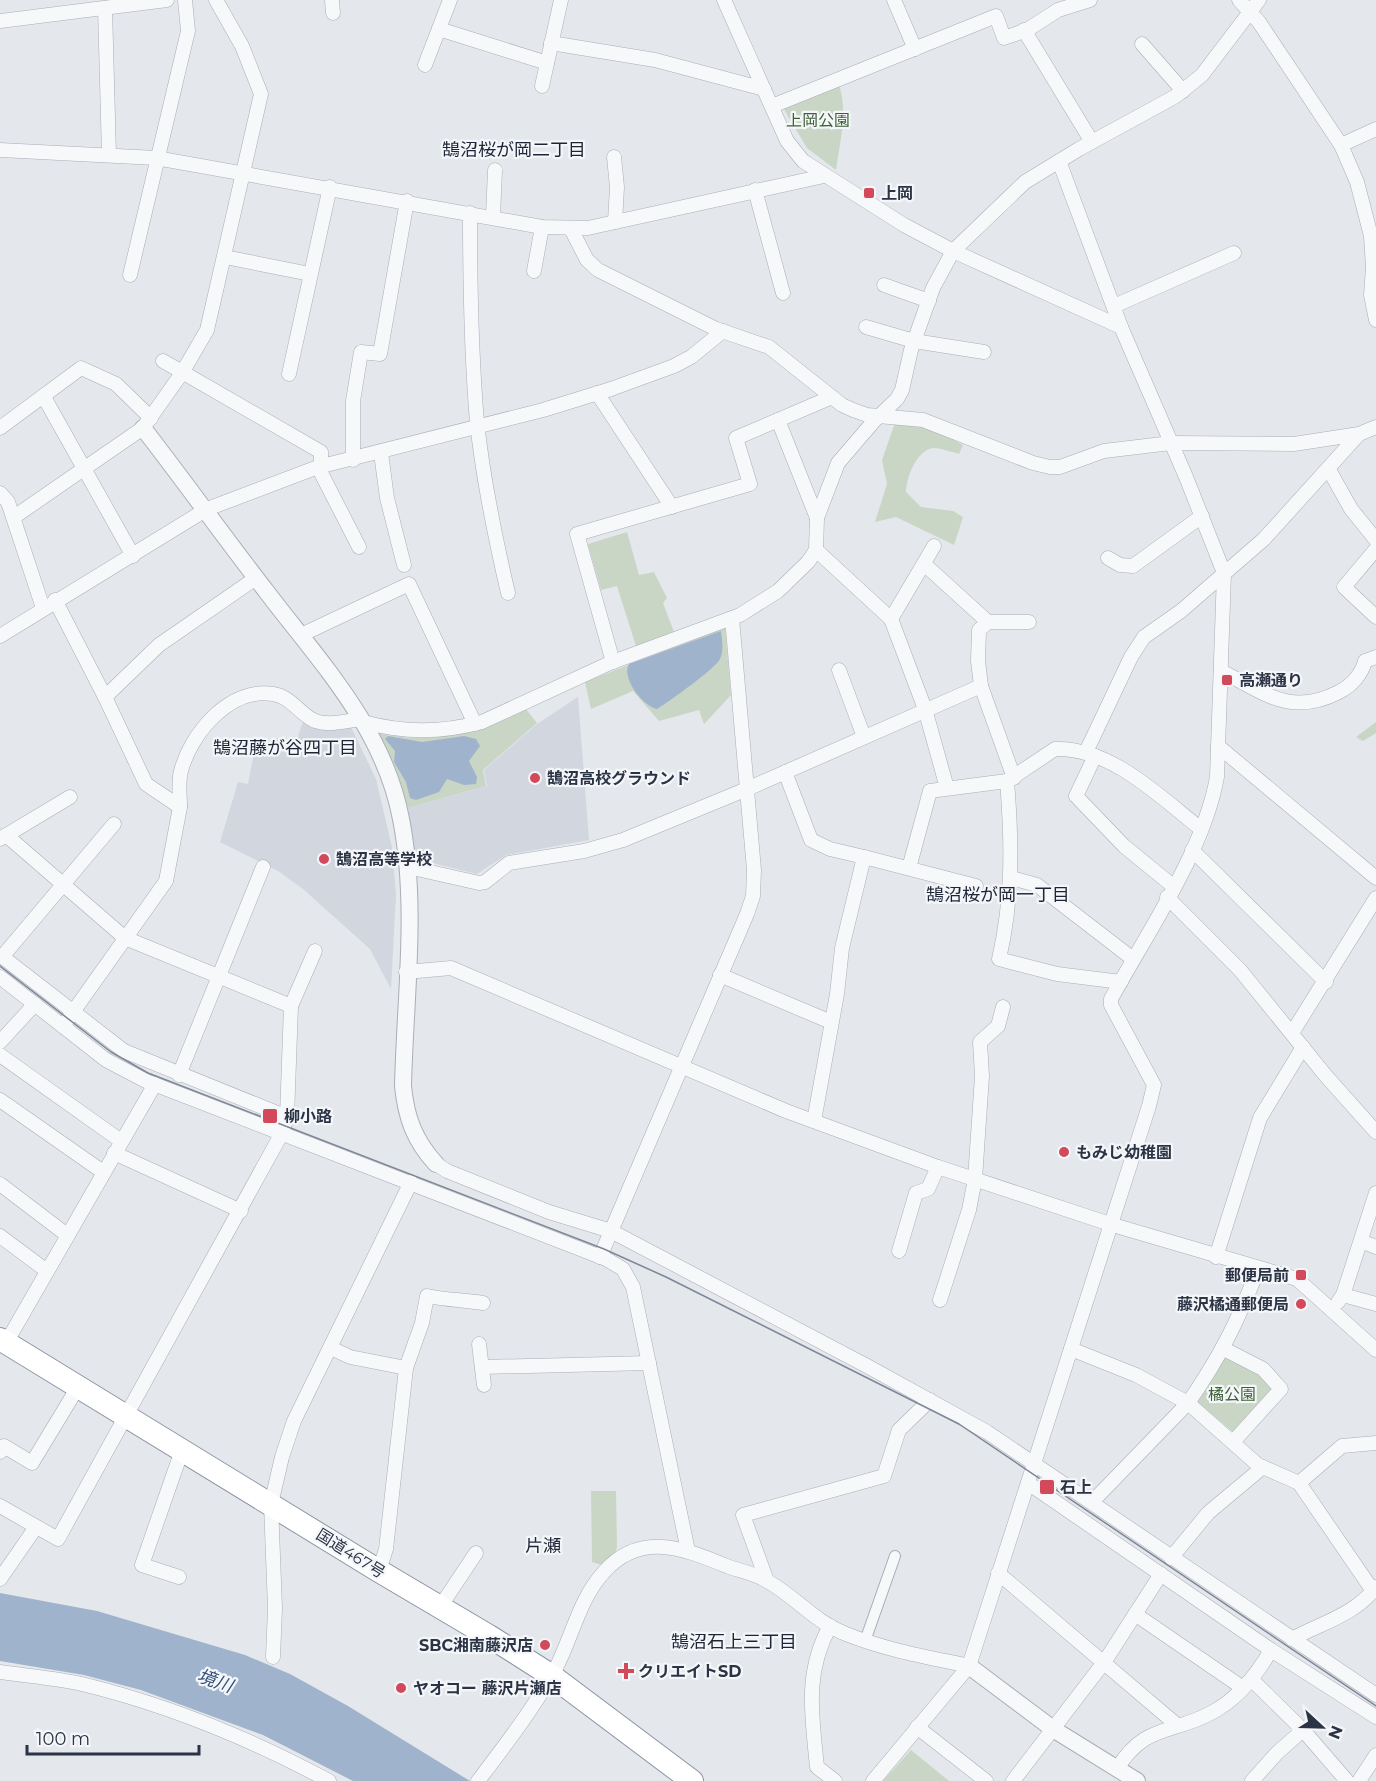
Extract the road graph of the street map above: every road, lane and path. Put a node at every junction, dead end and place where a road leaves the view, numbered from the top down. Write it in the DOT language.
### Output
graph roads {
  1 [pos="167,0"];
  2 [pos="185,0"];
  3 [pos="216,0"];
  4 [pos="450,0"];
  5 [pos="561,0"];
  6 [pos="724,0"];
  7 [pos="894,0"];
  8 [pos="1090,0"];
  9 [pos="1239,0"];
  10 [pos="1259,0"];
  11 [pos="1067,3"];
  12 [pos="58,7"];
  13 [pos="105,8"];
  14 [pos="1249,12"];
  15 [pos="0,21"];
  16 [pos="439,29"];
  17 [pos="1024,30"];
  18 [pos="551,44"];
  19 [pos="1142,44"];
  20 [pos="915,49"];
  21 [pos="547,63"];
  22 [pos="426,65"];
  23 [pos="542,86"];
  24 [pos="764,89"];
  25 [pos="1183,91"];
  26 [pos="772,106"];
  27 [pos="1376,129"];
  28 [pos="1092,142"];
  29 [pos="1341,145"];
  30 [pos="0,150"];
  31 [pos="109,155"];
  32 [pos="614,157"];
  33 [pos="156,158"];
  34 [pos="1059,161"];
  35 [pos="495,170"];
  36 [pos="244,173"];
  37 [pos="825,176"];
  38 [pos="330,187"];
  39 [pos="755,190"];
  40 [pos="407,201"];
  41 [pos="470,213"];
  42 [pos="493,216"];
  43 [pos="615,222"];
  44 [pos="542,227"];
  45 [pos="571,229"];
  46 [pos="1373,235"];
  47 [pos="953,251"];
  48 [pos="1235,254"];
  49 [pos="225,257"];
  50 [pos="534,271"];
  51 [pos="310,274"];
  52 [pos="130,275"];
  53 [pos="884,285"];
  54 [pos="783,293"];
  55 [pos="928,302"];
  56 [pos="1114,306"];
  57 [pos="1376,320"];
  58 [pos="866,327"];
  59 [pos="1121,327"];
  60 [pos="723,331"];
  61 [pos="914,341"];
  62 [pos="984,352"];
  63 [pos="163,361"];
  64 [pos="182,373"];
  65 [pos="289,374"];
  66 [pos="597,393"];
  67 [pos="44,397"];
  68 [pos="832,397"];
  69 [pos="881,415"];
  70 [pos="778,420"];
  71 [pos="147,423"];
  72 [pos="478,425"];
  73 [pos="1376,427"];
  74 [pos="0,428"];
  75 [pos="1359,434"];
  76 [pos="1171,443"];
  77 [pos="381,453"];
  78 [pos="352,460"];
  79 [pos="320,467"];
  80 [pos="86,468"];
  81 [pos="1328,468"];
  82 [pos="0,493"];
  83 [pos="672,507"];
  84 [pos="207,509"];
  85 [pos="1202,516"];
  86 [pos="14,517"];
  87 [pos="817,518"];
  88 [pos="1376,540"];
  89 [pos="934,546"];
  90 [pos="359,547"];
  91 [pos="1376,549"];
  92 [pos="816,550"];
  93 [pos="133,556"];
  94 [pos="1108,558"];
  95 [pos="924,564"];
  96 [pos="404,565"];
  97 [pos="1224,573"];
  98 [pos="256,578"];
  99 [pos="507,593"];
  100 [pos="49,604"];
  101 [pos="1376,617"];
  102 [pos="732,618"];
  103 [pos="891,619"];
  104 [pos="988,622"];
  105 [pos="1029,622"];
  106 [pos="301,635"];
  107 [pos="0,636"];
  108 [pos="1376,657"];
  109 [pos="614,662"];
  110 [pos="839,670"];
  111 [pos="1221,672"];
  112 [pos="981,686"];
  113 [pos="105,697"];
  114 [pos="925,709"];
  115 [pos="362,721"];
  116 [pos="476,724"];
  117 [pos="864,736"];
  118 [pos="1218,746"];
  119 [pos="1091,754"];
  120 [pos="785,772"];
  121 [pos="1010,780"];
  122 [pos="947,788"];
  123 [pos="747,789"];
  124 [pos="70,797"];
  125 [pos="180,807"];
  126 [pos="114,824"];
  127 [pos="1201,829"];
  128 [pos="3,837"];
  129 [pos="1192,850"];
  130 [pos="864,857"];
  131 [pos="263,867"];
  132 [pos="408,867"];
  133 [pos="909,868"];
  134 [pos="1011,878"];
  135 [pos="1376,878"];
  136 [pos="62,884"];
  137 [pos="976,886"];
  138 [pos="1170,892"];
  139 [pos="1376,898"];
  140 [pos="125,938"];
  141 [pos="315,951"];
  142 [pos="1,956"];
  143 [pos="1133,959"];
  144 [pos="406,972"];
  145 [pos="720,975"];
  146 [pos="0,977"];
  147 [pos="219,978"];
  148 [pos="1121,982"];
  149 [pos="1326,982"];
  150 [pos="35,1004"];
  151 [pos="291,1006"];
  152 [pos="1003,1007"];
  153 [pos="73,1013"];
  154 [pos="831,1022"];
  155 [pos="63,1026"];
  156 [pos="1292,1033"];
  157 [pos="0,1042"];
  158 [pos="1303,1047"];
  159 [pos="0,1055"];
  160 [pos="681,1066"];
  161 [pos="179,1075"];
  162 [pos="155,1084"];
  163 [pos="0,1100"];
  164 [pos="286,1117"];
  165 [pos="814,1121"];
  166 [pos="1376,1132"];
  167 [pos="282,1133"];
  168 [pos="121,1141"];
  169 [pos="114,1153"];
  170 [pos="436,1164"];
  171 [pos="938,1167"];
  172 [pos="103,1172"];
  173 [pos="975,1179"];
  174 [pos="411,1182"];
  175 [pos="0,1184"];
  176 [pos="1376,1193"];
  177 [pos="241,1211"];
  178 [pos="1113,1225"];
  179 [pos="611,1231"];
  180 [pos="68,1235"];
  181 [pos="0,1236"];
  182 [pos="1361,1241"];
  183 [pos="1376,1247"];
  184 [pos="899,1251"];
  185 [pos="600,1257"];
  186 [pos="1216,1257"];
  187 [pos="1258,1269"];
  188 [pos="47,1271"];
  189 [pos="1343,1295"];
  190 [pos="940,1300"];
  191 [pos="483,1303"];
  192 [pos="1376,1304"];
  193 [pos="1332,1308"];
  194 [pos="3,1341"];
  195 [pos="479,1344"];
  196 [pos="331,1348"];
  197 [pos="1071,1349"];
  198 [pos="1224,1349"];
  199 [pos="1376,1350"];
  200 [pos="648,1363"];
  201 [pos="482,1367"];
  202 [pos="406,1368"];
  203 [pos="484,1385"];
  204 [pos="78,1387"];
  205 [pos="930,1400"];
  206 [pos="1188,1403"];
  207 [pos="127,1417"];
  208 [pos="1233,1442"];
  209 [pos="1376,1443"];
  210 [pos="182,1450"];
  211 [pos="0,1452"];
  212 [pos="1034,1465"];
  213 [pos="1263,1467"];
  214 [pos="1028,1483"];
  215 [pos="1299,1483"];
  216 [pos="1092,1502"];
  217 [pos="271,1504"];
  218 [pos="0,1506"];
  219 [pos="36,1527"];
  220 [pos="688,1551"];
  221 [pos="476,1553"];
  222 [pos="895,1556"];
  223 [pos="1170,1558"];
  224 [pos="379,1571"];
  225 [pos="999,1573"];
  226 [pos="1161,1574"];
  227 [pos="179,1576"];
  228 [pos="0,1578"];
  229 [pos="767,1581"];
  230 [pos="1374,1589"];
  231 [pos="440,1606"];
  232 [pos="1135,1614"];
  233 [pos="830,1626"];
  234 [pos="1292,1639"];
  235 [pos="866,1641"];
  236 [pos="1271,1650"];
  237 [pos="273,1657"];
  238 [pos="1105,1661"];
  239 [pos="969,1666"];
  240 [pos="0,1672"];
  241 [pos="552,1676"];
  242 [pos="1247,1684"];
  243 [pos="1376,1695"];
  244 [pos="1376,1717"];
  245 [pos="1177,1725"];
  246 [pos="916,1727"];
  247 [pos="1053,1729"];
  248 [pos="1303,1730"];
  249 [pos="1376,1755"];
  250 [pos="1118,1768"];
  251 [pos="1019,1779"];
  252 [pos="329,1781"];
  253 [pos="478,1781"];
  254 [pos="692,1781"];
  255 [pos="836,1781"];
  256 [pos="873,1781"];
  257 [pos="986,1781"];
  258 [pos="1137,1781"];
  259 [pos="1252,1781"];
  260 [pos="1347,1781"];
  261 [pos="1359,1781"];
  1 -- 13 [label="street"];
  2 -- 33 [label="street"];
  3 -- 36 [label="street"];
  4 -- 16 [label="street"];
  5 -- 18 [label="street"];
  6 -- 24 [label="street"];
  7 -- 20 [label="street"];
  8 -- 11 [label="street"];
  9 -- 14 [label="street"];
  10 -- 14 [label="street"];
  11 -- 17 [label="street"];
  12 -- 13 [label="street"];
  12 -- 15 [label="street"];
  13 -- 31 [label="street"];
  14 -- 25 [label="street"];
  14 -- 29 [label="street"];
  16 -- 21 [label="street"];
  16 -- 22 [label="street"];
  17 -- 20 [label="street"];
  17 -- 28 [label="street"];
  18 -- 21 [label="street"];
  18 -- 24 [label="street"];
  19 -- 25 [label="street"];
  20 -- 26 [label="street"];
  21 -- 23 [label="street"];
  24 -- 26 [label="street"];
  25 -- 28 [label="street"];
  26 -- 37 [label="street"];
  27 -- 29 [label="street"];
  28 -- 34 [label="street"];
  29 -- 46 [label="street"];
  30 -- 31 [label="street"];
  31 -- 33 [label="street"];
  32 -- 43 [label="street"];
  33 -- 36 [label="street"];
  33 -- 52 [label="street"];
  34 -- 47 [label="street"];
  34 -- 56 [label="street"];
  35 -- 42 [label="street"];
  36 -- 38 [label="street"];
  36 -- 49 [label="street"];
  37 -- 39 [label="street"];
  37 -- 47 [label="street"];
  38 -- 40 [label="street"];
  38 -- 51 [label="street"];
  39 -- 43 [label="street"];
  39 -- 54 [label="street"];
  40 -- 41 [label="street"];
  40 -- 78 [label="street"];
  41 -- 42 [label="street"];
  41 -- 72 [label="street"];
  42 -- 44 [label="street"];
  43 -- 45 [label="street"];
  44 -- 45 [label="street"];
  44 -- 50 [label="street"];
  45 -- 60 [label="street"];
  46 -- 57 [label="street"];
  47 -- 55 [label="street"];
  47 -- 59 [label="street"];
  48 -- 56 [label="street"];
  49 -- 51 [label="street"];
  49 -- 64 [label="street"];
  51 -- 65 [label="street"];
  53 -- 55 [label="street"];
  55 -- 61 [label="street"];
  56 -- 59 [label="street"];
  58 -- 61 [label="street"];
  59 -- 76 [label="street"];
  60 -- 66 [label="street"];
  60 -- 68 [label="street"];
  61 -- 62 [label="street"];
  61 -- 69 [label="street"];
  63 -- 64 [label="street"];
  64 -- 71 [label="street"];
  64 -- 79 [label="street"];
  66 -- 72 [label="street"];
  66 -- 83 [label="street"];
  67 -- 71 [label="street"];
  67 -- 74 [label="street"];
  67 -- 80 [label="street"];
  68 -- 69 [label="street"];
  68 -- 70 [label="street"];
  69 -- 76 [label="street"];
  69 -- 87 [label="street"];
  70 -- 83 [label="street"];
  70 -- 87 [label="street"];
  71 -- 80 [label="street"];
  71 -- 84 [label="street"];
  72 -- 77 [label="street"];
  72 -- 99 [label="street"];
  73 -- 75 [label="street"];
  75 -- 76 [label="street"];
  75 -- 81 [label="street"];
  76 -- 85 [label="street"];
  77 -- 78 [label="street"];
  77 -- 96 [label="street"];
  78 -- 79 [label="street"];
  79 -- 84 [label="street"];
  79 -- 90 [label="street"];
  80 -- 86 [label="street"];
  80 -- 93 [label="street"];
  81 -- 88 [label="street"];
  81 -- 97 [label="street"];
  82 -- 86 [label="street"];
  83 -- 109 [label="street"];
  84 -- 93 [label="street"];
  84 -- 98 [label="street"];
  85 -- 94 [label="street"];
  85 -- 97 [label="street"];
  86 -- 100 [label="street"];
  87 -- 92 [label="street"];
  89 -- 95 [label="street"];
  91 -- 101 [label="street"];
  92 -- 102 [label="street"];
  92 -- 103 [label="street"];
  93 -- 100 [label="street"];
  95 -- 103 [label="street"];
  95 -- 104 [label="street"];
  97 -- 111 [label="street"];
  97 -- 119 [label="street"];
  98 -- 106 [label="street"];
  98 -- 113 [label="street"];
  100 -- 107 [label="street"];
  100 -- 113 [label="street"];
  102 -- 109 [label="street"];
  102 -- 123 [label="street"];
  103 -- 114 [label="street"];
  104 -- 105 [label="street"];
  104 -- 112 [label="street"];
  106 -- 115 [label="street"];
  106 -- 116 [label="street"];
  108 -- 111 [label="street"];
  109 -- 116 [label="street"];
  110 -- 117 [label="street"];
  111 -- 118 [label="street"];
  112 -- 114 [label="street"];
  112 -- 121 [label="street"];
  113 -- 125 [label="street"];
  114 -- 117 [label="street"];
  114 -- 122 [label="street"];
  115 -- 116 [label="street"];
  115 -- 125 [label="street"];
  115 -- 132 [label="street"];
  117 -- 120 [label="street"];
  118 -- 127 [label="street"];
  118 -- 135 [label="street"];
  119 -- 121 [label="street"];
  119 -- 127 [label="street"];
  119 -- 138 [label="street"];
  120 -- 123 [label="street"];
  120 -- 130 [label="street"];
  121 -- 122 [label="street"];
  121 -- 134 [label="street"];
  122 -- 133 [label="street"];
  123 -- 132 [label="street"];
  123 -- 145 [label="street"];
  124 -- 128 [label="street"];
  125 -- 140 [label="street"];
  126 -- 136 [label="street"];
  127 -- 129 [label="street"];
  128 -- 136 [label="street"];
  129 -- 138 [label="street"];
  129 -- 149 [label="street"];
  130 -- 133 [label="street"];
  130 -- 154 [label="street"];
  131 -- 147 [label="street"];
  132 -- 144 [label="street"];
  133 -- 137 [label="street"];
  134 -- 143 [label="street"];
  134 -- 148 [label="street"];
  136 -- 140 [label="street"];
  136 -- 142 [label="street"];
  138 -- 143 [label="street"];
  138 -- 156 [label="street"];
  139 -- 149 [label="street"];
  140 -- 147 [label="street"];
  140 -- 153 [label="street"];
  141 -- 151 [label="street"];
  142 -- 153 [label="street"];
  143 -- 148 [label="street"];
  144 -- 160 [label="street"];
  144 -- 170 [label="street"];
  145 -- 154 [label="street"];
  145 -- 160 [label="street"];
  146 -- 150 [label="street"];
  147 -- 151 [label="street"];
  147 -- 161 [label="street"];
  148 -- 178 [label="street"];
  149 -- 156 [label="street"];
  150 -- 155 [label="street"];
  150 -- 157 [label="street"];
  151 -- 164 [label="street"];
  152 -- 173 [label="street"];
  153 -- 155 [label="street"];
  153 -- 161 [label="street"];
  154 -- 165 [label="street"];
  155 -- 162 [label="street"];
  156 -- 158 [label="street"];
  158 -- 166 [label="street"];
  158 -- 186 [label="street"];
  159 -- 168 [label="street"];
  160 -- 165 [label="street"];
  160 -- 179 [label="street"];
  161 -- 164 [label="street"];
  162 -- 167 [label="street"];
  162 -- 168 [label="street"];
  163 -- 172 [label="street"];
  164 -- 167 [label="street"];
  165 -- 171 [label="street"];
  167 -- 174 [label="street"];
  167 -- 177 [label="street"];
  168 -- 169 [label="street"];
  169 -- 172 [label="street"];
  169 -- 177 [label="street"];
  170 -- 179 [label="street"];
  171 -- 173 [label="street"];
  171 -- 184 [label="street"];
  172 -- 180 [label="street"];
  173 -- 178 [label="street"];
  173 -- 190 [label="street"];
  174 -- 185 [label="street"];
  174 -- 196 [label="street"];
  175 -- 180 [label="street"];
  176 -- 182 [label="street"];
  177 -- 207 [label="street"];
  178 -- 186 [label="street"];
  178 -- 197 [label="street"];
  179 -- 185 [label="street"];
  179 -- 205 [label="street"];
  180 -- 188 [label="street"];
  181 -- 188 [label="street"];
  182 -- 183 [label="street"];
  182 -- 189 [label="street"];
  185 -- 200 [label="street"];
  186 -- 187 [label="street"];
  187 -- 193 [label="street"];
  187 -- 198 [label="street"];
  188 -- 194 [label="street"];
  189 -- 192 [label="street"];
  189 -- 193 [label="street"];
  191 -- 202 [label="street"];
  193 -- 199 [label="street"];
  194 -- 204 [label="highway, 国道467号"];
  195 -- 201 [label="street"];
  196 -- 202 [label="street"];
  196 -- 217 [label="street"];
  197 -- 206 [label="street"];
  197 -- 212 [label="street"];
  198 -- 206 [label="street"];
  198 -- 208 [label="street"];
  200 -- 201 [label="street"];
  200 -- 220 [label="street"];
  201 -- 203 [label="street"];
  202 -- 224 [label="street"];
  204 -- 207 [label="highway, 国道467号"];
  204 -- 211 [label="street"];
  205 -- 212 [label="street"];
  205 -- 229 [label="street"];
  206 -- 208 [label="street"];
  206 -- 216 [label="street"];
  207 -- 210 [label="highway, 国道467号"];
  207 -- 219 [label="street"];
  208 -- 213 [label="street"];
  209 -- 215 [label="street"];
  210 -- 217 [label="highway, 国道467号"];
  210 -- 227 [label="street"];
  212 -- 214 [label="street"];
  212 -- 216 [label="street"];
  213 -- 215 [label="street"];
  213 -- 223 [label="street"];
  214 -- 225 [label="street"];
  214 -- 226 [label="street"];
  215 -- 230 [label="street"];
  216 -- 223 [label="street"];
  217 -- 224 [label="highway, 国道467号"];
  217 -- 237 [label="street"];
  218 -- 219 [label="street"];
  219 -- 228 [label="street"];
  220 -- 229 [label="street"];
  220 -- 241 [label="street"];
  221 -- 231 [label="street"];
  222 -- 235 [label="street"];
  223 -- 234 [label="street"];
  224 -- 231 [label="highway, 国道467号"];
  225 -- 238 [label="street"];
  225 -- 239 [label="street"];
  226 -- 232 [label="street"];
  226 -- 236 [label="street"];
  229 -- 233 [label="street"];
  230 -- 234 [label="street"];
  231 -- 241 [label="highway, 国道467号"];
  232 -- 238 [label="street"];
  232 -- 242 [label="street"];
  233 -- 235 [label="street"];
  233 -- 255 [label="street"];
  234 -- 243 [label="street"];
  235 -- 239 [label="street"];
  236 -- 242 [label="street"];
  236 -- 244 [label="street"];
  238 -- 245 [label="street"];
  238 -- 247 [label="street"];
  239 -- 246 [label="street"];
  239 -- 247 [label="street"];
  240 -- 252 [label="street"];
  241 -- 253 [label="street"];
  241 -- 254 [label="highway, 国道467号"];
  242 -- 245 [label="street"];
  242 -- 248 [label="street"];
  245 -- 250 [label="street"];
  246 -- 256 [label="street"];
  246 -- 257 [label="street"];
  247 -- 250 [label="street"];
  247 -- 251 [label="street"];
  248 -- 259 [label="street"];
  248 -- 260 [label="street"];
  249 -- 261 [label="street"];
  250 -- 258 [label="street"];
}
